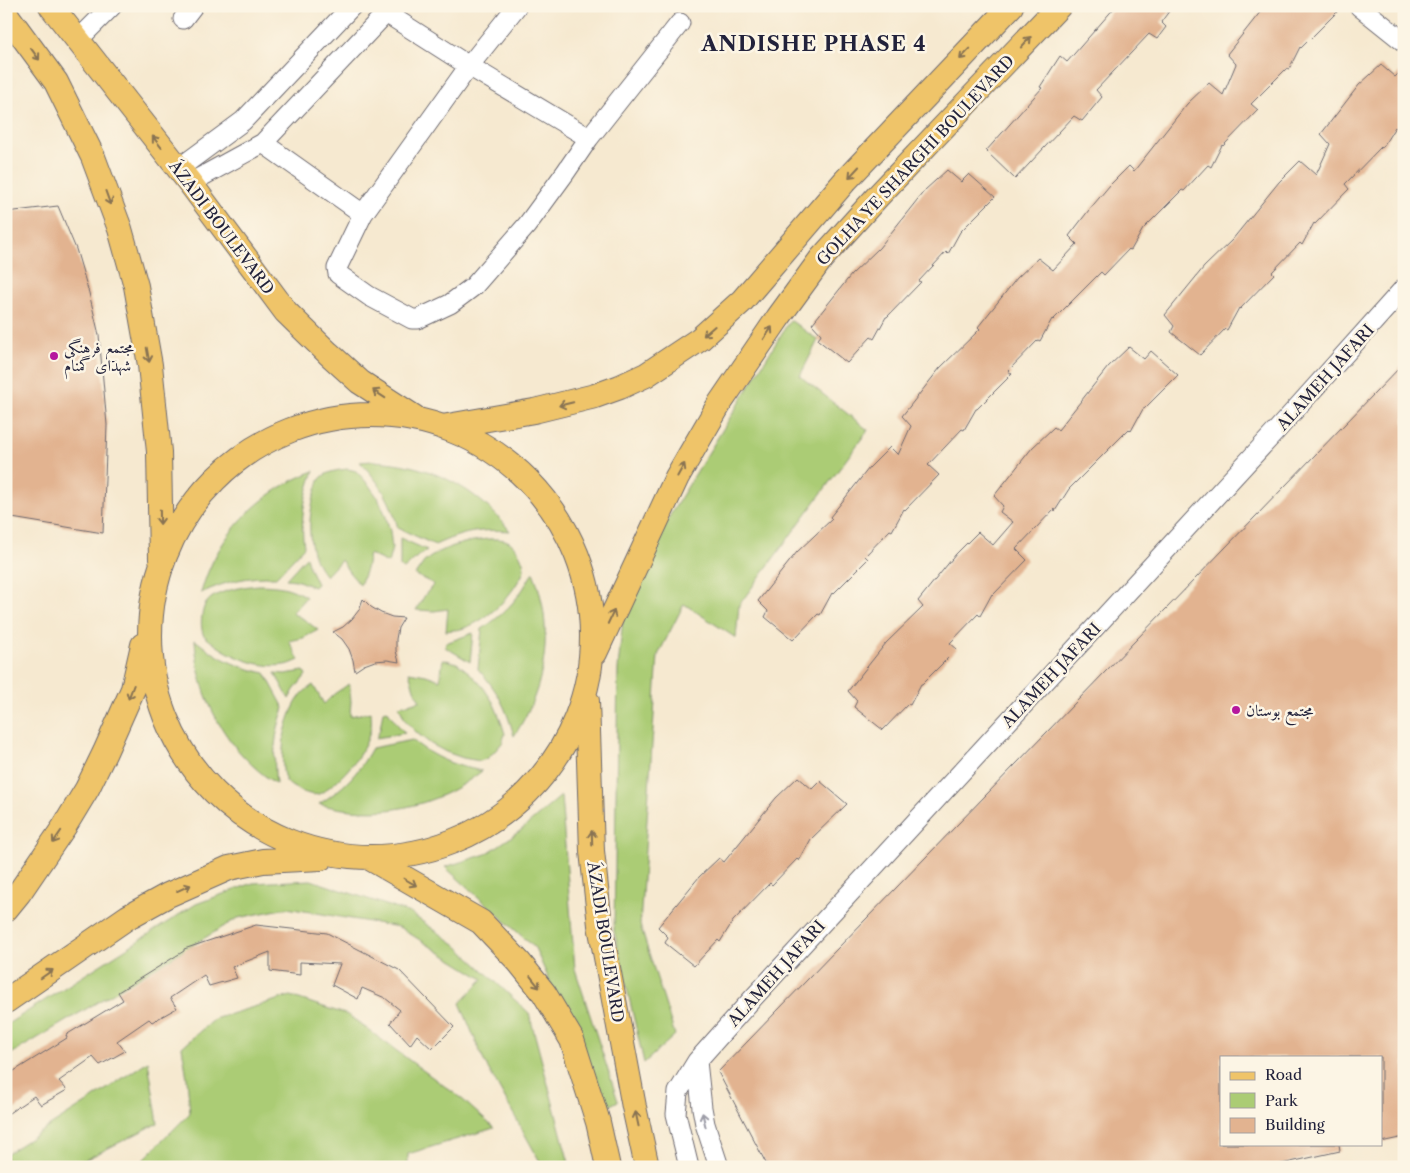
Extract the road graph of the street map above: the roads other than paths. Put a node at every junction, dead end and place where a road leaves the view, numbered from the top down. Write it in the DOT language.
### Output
graph roads {
  1 [pos="51,6"];
  2 [pos="112,6"];
  3 [pos="352,6"];
  4 [pos="517,6"];
  5 [pos="1011,6"];
  6 [pos="1059,6"];
  7 [pos="1359,6"];
  8 [pos="388,10"];
  9 [pos="6,14"];
  10 [pos="680,22"];
  11 [pos="78,40"];
  12 [pos="1404,42"];
  13 [pos="469,66"];
  14 [pos="589,138"];
  15 [pos="263,143"];
  16 [pos="184,176"];
  17 [pos="364,214"];
  18 [pos="1404,288"];
  19 [pos="431,424"];
  20 [pos="161,566"];
  21 [pos="151,611"];
  22 [pos="591,661"];
  23 [pos="587,684"];
  24 [pos="356,857"];
  25 [pos="6,909"];
  26 [pos="6,1001"];
  27 [pos="697,1061"];
  28 [pos="608,1167"];
  29 [pos="647,1167"];
  30 [pos="689,1167"];
  31 [pos="720,1167"];
  1 -- 11 [label="main road, َAZADI BOULEVARD"];
  2 -- 11 [label="street"];
  3 -- 16 [label="street"];
  4 -- 13 [label="street"];
  5 -- 19 [label="main road, GOLHA YE SHARGHI BOULEVARD, one-way"];
  22 -- 6 [label="main road, GOLHA YE SHARGHI BOULEVARD, one-way"];
  7 -- 12 [label="street"];
  8 -- 13 [label="street"];
  8 -- 15 [label="street"];
  9 -- 20 [label="main road, one-way"];
  10 -- 14 [label="street"];
  16 -- 11 [label="main road, َAZADI BOULEVARD, one-way"];
  13 -- 14 [label="street"];
  13 -- 17 [label="street"];
  14 -- 17 [label="street"];
  15 -- 16 [label="street"];
  15 -- 17 [label="street"];
  19 -- 16 [label="main road, َAZADI BOULEVARD, one-way"];
  18 -- 27 [label="street, ALAMEH JAFARI"];
  19 -- 20 [label="main road"];
  19 -- 22 [label="main road"];
  20 -- 21 [label="main road"];
  21 -- 24 [label="main road"];
  21 -- 25 [label="main road, one-way"];
  22 -- 23 [label="main road"];
  23 -- 24 [label="main road"];
  29 -- 23 [label="main road, َAZADI BOULEVARD, one-way"];
  26 -- 24 [label="main road, one-way"];
  24 -- 28 [label="main road, one-way"];
  27 -- 30 [label="street, ALAMEH JAFARI"];
  31 -- 27 [label="street, one-way"];
}
